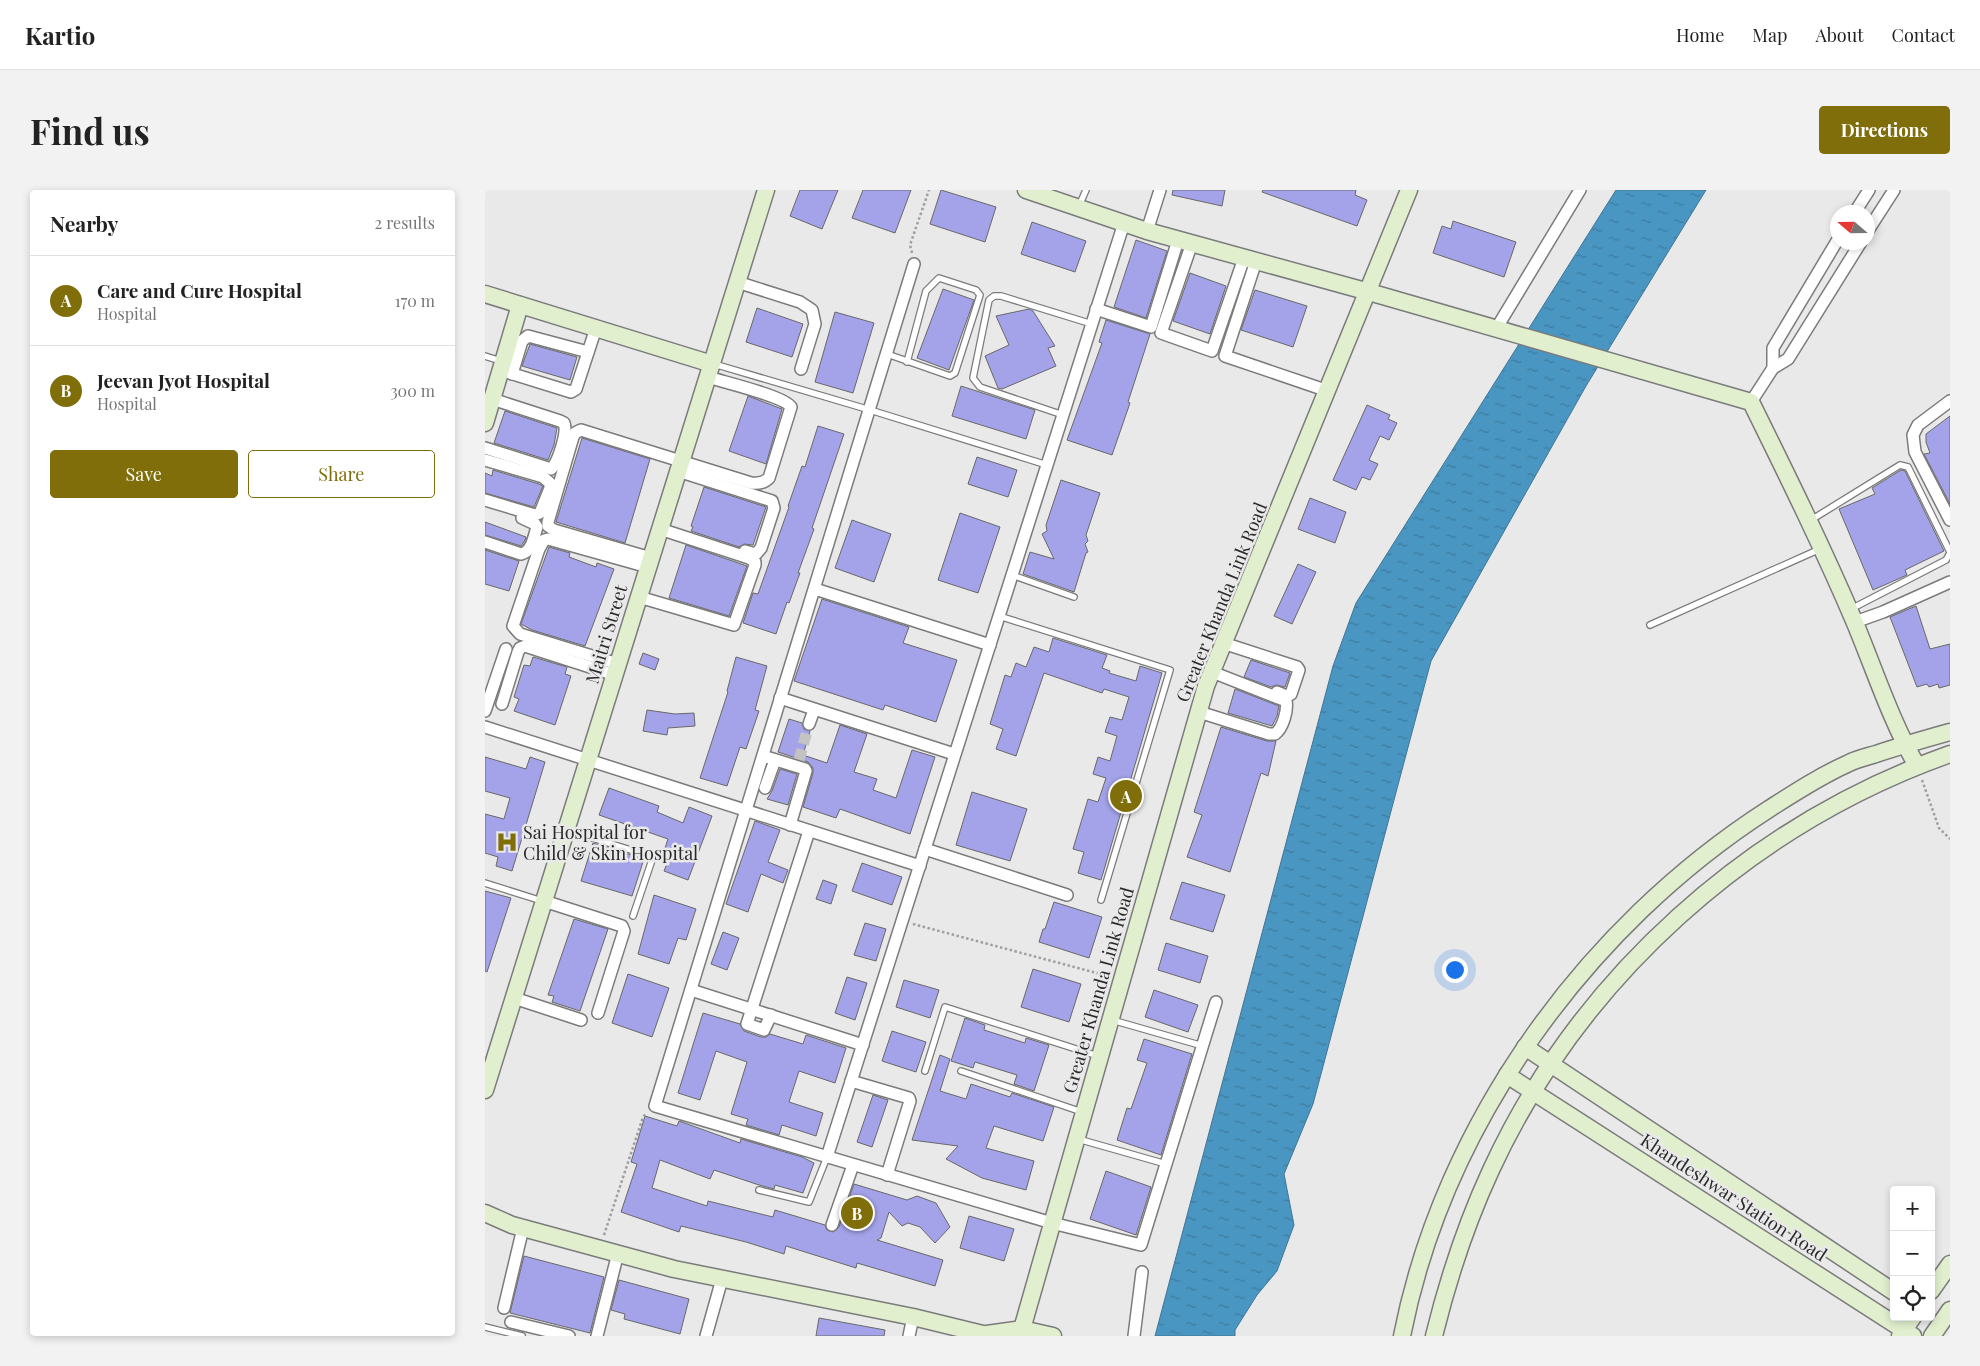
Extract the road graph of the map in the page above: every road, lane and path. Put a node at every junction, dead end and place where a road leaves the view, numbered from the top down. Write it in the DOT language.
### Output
graph roads {
  1 [pos="766,190"];
  2 [pos="929,190"];
  3 [pos="1025,190"];
  4 [pos="1086,190"];
  5 [pos="1160,190"];
  6 [pos="1409,190"];
  7 [pos="1580,190"];
  8 [pos="1869,190"];
  9 [pos="1894,190"];
  10 [pos="1859,205"];
  11 [pos="1079,208"];
  12 [pos="1875,220"];
  13 [pos="1124,223"];
  14 [pos="1147,231"];
  15 [pos="1185,242"];
  16 [pos="1832,250"];
  17 [pos="1856,250"];
  18 [pos="1250,259"];
  19 [pos="914,264"];
  20 [pos="737,282"];
  21 [pos="1369,292"];
  22 [pos="485,294"];
  23 [pos="520,305"];
  24 [pos="1096,310"];
  25 [pos="1092,324"];
  26 [pos="596,328"];
  27 [pos="1496,328"];
  28 [pos="588,352"];
  29 [pos="887,354"];
  30 [pos="485,356"];
  31 [pos="907,362"];
  32 [pos="505,368"];
  33 [pos="1773,368"];
  34 [pos="801,369"];
  35 [pos="710,371"];
  36 [pos="1328,391"];
  37 [pos="492,399"];
  38 [pos="1950,401"];
  39 [pos="1751,402"];
  40 [pos="870,410"];
  41 [pos="1063,415"];
  42 [pos="485,423"];
  43 [pos="485,448"];
  44 [pos="485,460"];
  45 [pos="680,465"];
  46 [pos="1047,465"];
  47 [pos="485,500"];
  48 [pos="485,506"];
  49 [pos="1950,520"];
  50 [pos="1810,521"];
  51 [pos="661,527"];
  52 [pos="485,542"];
  53 [pos="485,548"];
  54 [pos="1822,548"];
  55 [pos="1950,552"];
  56 [pos="649,562"];
  57 [pos="1012,575"];
  58 [pos="1950,582"];
  59 [pos="815,589"];
  60 [pos="639,597"];
  61 [pos="1074,597"];
  62 [pos="517,598"];
  63 [pos="999,616"];
  64 [pos="1852,616"];
  65 [pos="1650,625"];
  66 [pos="1223,644"];
  67 [pos="990,645"];
  68 [pos="506,649"];
  69 [pos="616,670"];
  70 [pos="1213,670"];
  71 [pos="780,698"];
  72 [pos="502,704"];
  73 [pos="814,710"];
  74 [pos="485,711"];
  75 [pos="1199,712"];
  76 [pos="809,724"];
  77 [pos="485,726"];
  78 [pos="1950,732"];
  79 [pos="1905,745"];
  80 [pos="764,753"];
  81 [pos="954,754"];
  82 [pos="1950,754"];
  83 [pos="775,760"];
  84 [pos="799,760"];
  85 [pos="588,761"];
  86 [pos="1917,766"];
  87 [pos="765,788"];
  88 [pos="746,811"];
  89 [pos="790,824"];
  90 [pos="565,829"];
  91 [pos="809,831"];
  92 [pos="1950,839"];
  93 [pos="925,849"];
  94 [pos="920,866"];
  95 [pos="485,883"];
  96 [pos="1067,895"];
  97 [pos="1101,900"];
  98 [pos="543,901"];
  99 [pos="633,916"];
  100 [pos="902,921"];
  101 [pos="1121,980"];
  102 [pos="691,990"];
  103 [pos="514,998"];
  104 [pos="1216,1002"];
  105 [pos="751,1009"];
  106 [pos="598,1013"];
  107 [pos="771,1016"];
  108 [pos="581,1020"];
  109 [pos="1110,1020"];
  110 [pos="863,1044"];
  111 [pos="1203,1046"];
  112 [pos="1525,1047"];
  113 [pos="1100,1057"];
  114 [pos="1550,1065"];
  115 [pos="925,1071"];
  116 [pos="961,1071"];
  117 [pos="1507,1075"];
  118 [pos="851,1081"];
  119 [pos="485,1090"];
  120 [pos="1533,1091"];
  121 [pos="655,1106"];
  122 [pos="1084,1112"];
  123 [pos="1076,1138"];
  124 [pos="827,1157"];
  125 [pos="1166,1164"];
  126 [pos="853,1165"];
  127 [pos="887,1175"];
  128 [pos="759,1190"];
  129 [pos="485,1213"];
  130 [pos="1052,1223"];
  131 [pos="832,1225"];
  132 [pos="523,1228"];
  133 [pos="600,1248"];
  134 [pos="618,1253"];
  135 [pos="1950,1264"];
  136 [pos="1141,1272"];
  137 [pos="722,1279"];
  138 [pos="1935,1285"];
  139 [pos="1890,1289"];
  140 [pos="504,1308"];
  141 [pos="1950,1310"];
  142 [pos="913,1317"];
  143 [pos="511,1322"];
  144 [pos="485,1327"];
  145 [pos="1938,1327"];
  146 [pos="1908,1330"];
  147 [pos="1021,1333"];
  148 [pos="989,1335"];
  149 [pos="522,1336"];
  150 [pos="569,1336"];
  151 [pos="597,1336"];
  152 [pos="706,1336"];
  153 [pos="909,1336"];
  154 [pos="1053,1336"];
  155 [pos="1134,1336"];
  156 [pos="1402,1336"];
  157 [pos="1434,1336"];
  1 -- 20 [label="street, Maitri Street"];
  2 -- 19 [label="path"];
  3 -- 11 [label="street"];
  4 -- 11 [label="lane"];
  5 -- 14 [label="street"];
  6 -- 21 [label="street, Greater Khanda Link Road"];
  7 -- 27 [label="street"];
  8 -- 10 [label="street"];
  9 -- 12 [label="street"];
  11 -- 13 [label="street"];
  13 -- 14 [label="street"];
  13 -- 24 [label="street"];
  14 -- 15 [label="street"];
  15 -- 18 [label="street"];
  15 -- 18 [label="street"];
  15 -- 24 [label="street"];
  16 -- 33 [label="street"];
  17 -- 33 [label="street"];
  18 -- 21 [label="street"];
  18 -- 36 [label="street"];
  19 -- 29 [label="street"];
  20 -- 34 [label="street"];
  20 -- 35 [label="street, Maitri Street"];
  21 -- 27 [label="street"];
  21 -- 36 [label="street, Greater Khanda Link Road"];
  22 -- 23 [label="street"];
  23 -- 26 [label="street"];
  23 -- 32 [label="street"];
  24 -- 25 [label="street"];
  25 -- 41 [label="street"];
  25 -- 41 [label="lane"];
  26 -- 28 [label="street"];
  26 -- 35 [label="street"];
  27 -- 39 [label="street"];
  28 -- 32 [label="street"];
  28 -- 32 [label="street"];
  29 -- 31 [label="lane"];
  29 -- 40 [label="street"];
  30 -- 32 [label="lane"];
  31 -- 31 [label="lane"];
  32 -- 37 [label="street"];
  33 -- 39 [label="street"];
  35 -- 40 [label="lane"];
  35 -- 45 [label="street, Maitri Street"];
  35 -- 45 [label="street"];
  36 -- 66 [label="street, Greater Khanda Link Road"];
  37 -- 42 [label="street"];
  37 -- 43 [label="street"];
  38 -- 49 [label="street"];
  39 -- 50 [label="street"];
  40 -- 46 [label="lane"];
  40 -- 59 [label="street"];
  41 -- 46 [label="street"];
  44 -- 47 [label="street"];
  45 -- 51 [label="street, Maitri Street"];
  45 -- 51 [label="street"];
  45 -- 56 [label="street"];
  46 -- 57 [label="street"];
  48 -- 52 [label="street"];
  50 -- 54 [label="street"];
  50 -- 55 [label="lane"];
  51 -- 56 [label="street, Maitri Street"];
  51 -- 60 [label="street"];
  53 -- 62 [label="street"];
  54 -- 64 [label="street"];
  54 -- 65 [label="lane"];
  55 -- 64 [label="lane"];
  56 -- 60 [label="street, Maitri Street"];
  56 -- 69 [label="street"];
  57 -- 61 [label="lane"];
  57 -- 63 [label="street"];
  58 -- 64 [label="street"];
  59 -- 67 [label="street"];
  59 -- 71 [label="street"];
  60 -- 69 [label="street, Maitri Street"];
  63 -- 67 [label="street"];
  63 -- 97 [label="lane"];
  64 -- 79 [label="street"];
  66 -- 70 [label="street, Greater Khanda Link Road"];
  66 -- 70 [label="street"];
  67 -- 81 [label="street"];
  68 -- 74 [label="street"];
  69 -- 72 [label="street"];
  69 -- 85 [label="street, Maitri Street"];
  70 -- 75 [label="street, Greater Khanda Link Road"];
  70 -- 75 [label="street"];
  71 -- 73 [label="street"];
  71 -- 80 [label="street"];
  73 -- 76 [label="street"];
  73 -- 81 [label="street"];
  75 -- 101 [label="street, Greater Khanda Link Road"];
  77 -- 85 [label="street"];
  78 -- 79 [label="street"];
  79 -- 86 [label="street"];
  79 -- 112 [label="street"];
  80 -- 83 [label="street"];
  80 -- 84 [label="street"];
  80 -- 88 [label="street"];
  81 -- 93 [label="street"];
  82 -- 86 [label="street"];
  83 -- 87 [label="street"];
  83 -- 89 [label="street"];
  85 -- 88 [label="street"];
  85 -- 90 [label="street, Maitri Street"];
  86 -- 92 [label="path"];
  86 -- 114 [label="street"];
  88 -- 89 [label="street"];
  88 -- 102 [label="street"];
  89 -- 91 [label="street"];
  90 -- 98 [label="street, Maitri Street"];
  90 -- 99 [label="lane"];
  91 -- 94 [label="street"];
  91 -- 105 [label="street"];
  93 -- 94 [label="street"];
  93 -- 96 [label="street"];
  94 -- 100 [label="street"];
  95 -- 98 [label="lane"];
  98 -- 103 [label="street, Maitri Street"];
  98 -- 106 [label="street"];
  100 -- 101 [label="path"];
  100 -- 110 [label="street"];
  101 -- 109 [label="street, Greater Khanda Link Road"];
  102 -- 105 [label="street"];
  102 -- 121 [label="street"];
  103 -- 108 [label="street"];
  103 -- 119 [label="street, Maitri Street"];
  104 -- 111 [label="street"];
  105 -- 107 [label="street"];
  105 -- 107 [label="street"];
  107 -- 110 [label="street"];
  109 -- 111 [label="lane"];
  109 -- 113 [label="street, Greater Khanda Link Road"];
  110 -- 118 [label="street"];
  111 -- 125 [label="street"];
  112 -- 114 [label="street, Khandeshwar Station Road"];
  112 -- 117 [label="street"];
  113 -- 115 [label="lane"];
  113 -- 122 [label="street, Greater Khanda Link Road"];
  114 -- 120 [label="street"];
  114 -- 139 [label="street, Khandeshwar Station Road"];
  116 -- 122 [label="lane"];
  117 -- 120 [label="street, Khandeshwar Station Road"];
  117 -- 156 [label="street"];
  118 -- 124 [label="street"];
  118 -- 127 [label="street"];
  120 -- 146 [label="street, Khandeshwar Station Road"];
  120 -- 157 [label="street"];
  121 -- 124 [label="street"];
  121 -- 133 [label="path"];
  122 -- 123 [label="street, Greater Khanda Link Road"];
  123 -- 125 [label="lane"];
  123 -- 130 [label="street, Greater Khanda Link Road"];
  124 -- 126 [label="street"];
  124 -- 128 [label="lane"];
  125 -- 130 [label="street"];
  126 -- 127 [label="street"];
  126 -- 131 [label="street"];
  127 -- 130 [label="street"];
  129 -- 132 [label="street"];
  130 -- 147 [label="street, Greater Khanda Link Road"];
  132 -- 133 [label="street"];
  132 -- 140 [label="street"];
  133 -- 134 [label="street"];
  134 -- 137 [label="street"];
  134 -- 151 [label="street"];
  135 -- 138 [label="street"];
  136 -- 155 [label="street"];
  137 -- 142 [label="street"];
  137 -- 152 [label="street"];
  141 -- 145 [label="street"];
  142 -- 148 [label="street"];
  142 -- 153 [label="street"];
  143 -- 150 [label="street"];
  144 -- 149 [label="lane"];
  147 -- 148 [label="street"];
  147 -- 154 [label="street"];
}
